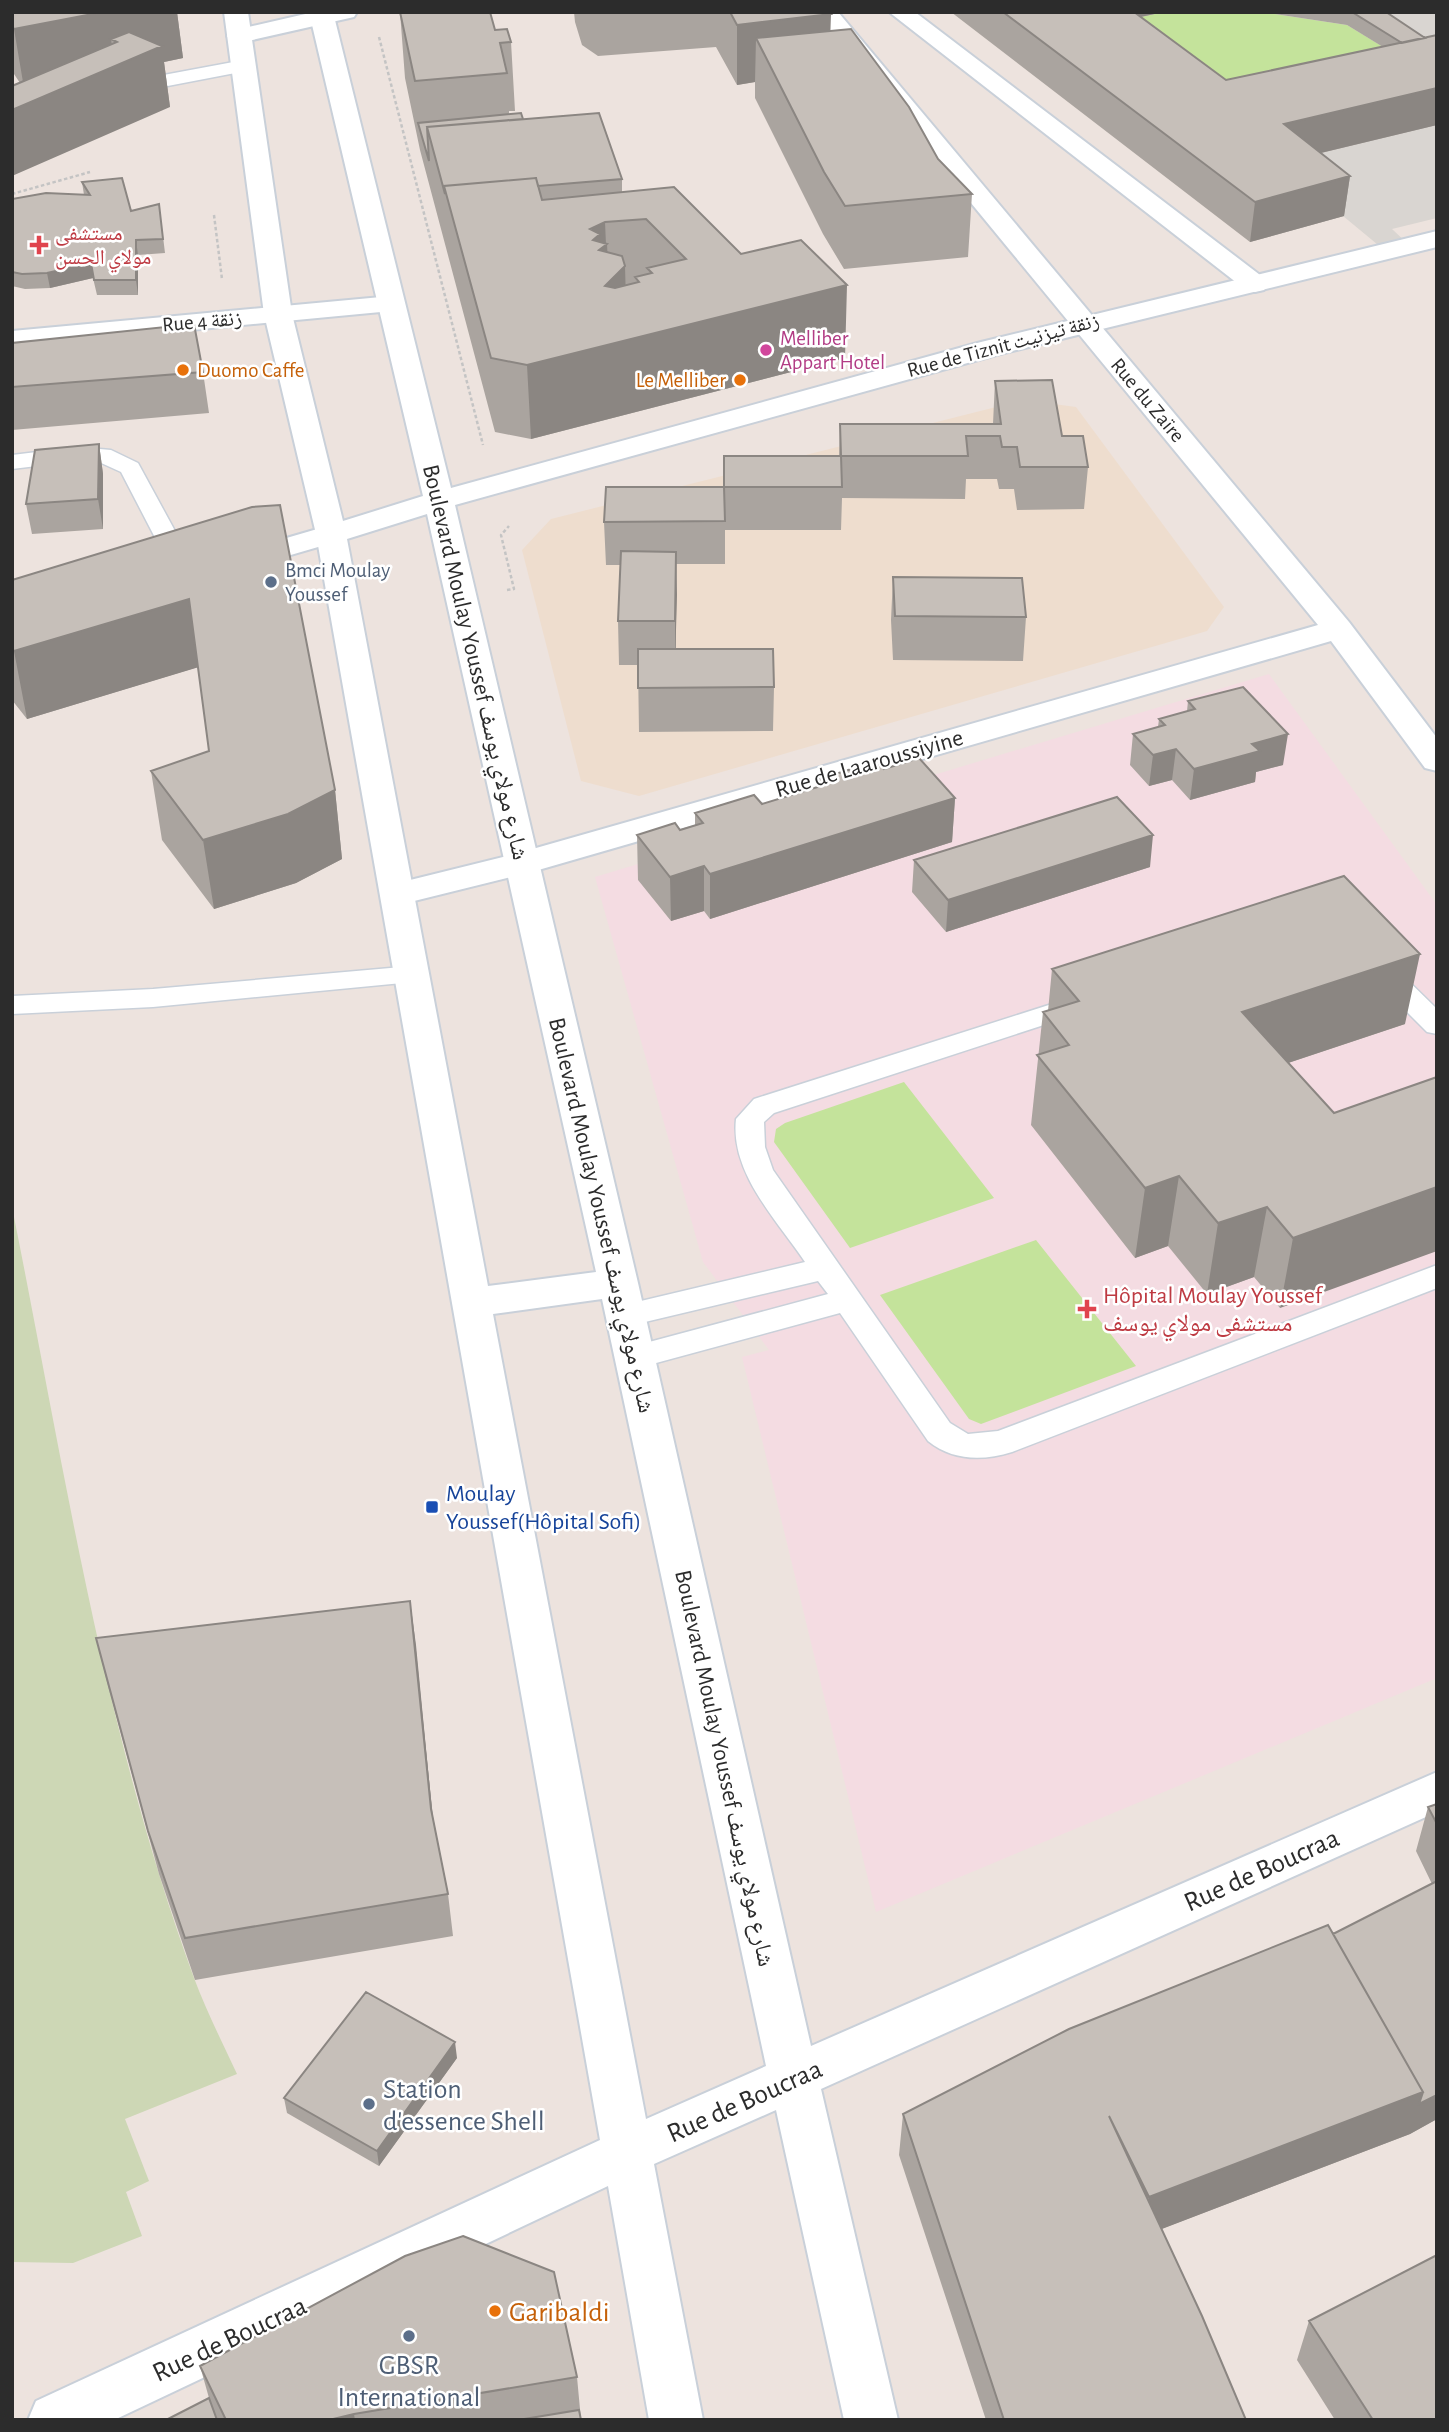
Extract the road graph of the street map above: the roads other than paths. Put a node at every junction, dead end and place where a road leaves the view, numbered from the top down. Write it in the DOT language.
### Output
graph roads {
  1 [pos="825,12"];
  2 [pos="900,12"];
  3 [pos="330,14"];
  4 [pos="238,24"];
  5 [pos="244,66"];
  6 [pos="112,90"];
  7 [pos="1437,239"];
  8 [pos="1255,284"];
  9 [pos="392,304"];
  10 [pos="278,314"];
  11 [pos="1085,323"];
  12 [pos="12,339"];
  13 [pos="12,462"];
  14 [pos="440,501"];
  15 [pos="331,534"];
  16 [pos="185,576"];
  17 [pos="1338,629"];
  18 [pos="1437,761"];
  19 [pos="523,863"];
  20 [pos="398,894"];
  21 [pos="1363,952"];
  22 [pos="412,975"];
  23 [pos="1100,998"];
  24 [pos="12,1005"];
  25 [pos="1437,1025"];
  26 [pos="825,1268"];
  27 [pos="1437,1276"];
  28 [pos="847,1300"];
  29 [pos="473,1302"];
  30 [pos="625,1319"];
  31 [pos="1437,1791"];
  32 [pos="792,2078"];
  33 [pos="627,2152"];
  34 [pos="55,2420"];
  35 [pos="676,2420"];
  36 [pos="871,2420"];
  1 -- 11 [label="street, Rue du Zaïre"];
  2 -- 8 [label="street"];
  3 -- 4 [label="street"];
  3 -- 9 [label="street, Boulevard Moulay Youssef شارع مولاي يوسف"];
  4 -- 5 [label="street"];
  5 -- 6 [label="lane"];
  5 -- 10 [label="street"];
  7 -- 8 [label="street, Rue de Tiznit زنقة تيزنيت"];
  8 -- 11 [label="street, Rue de Tiznit زنقة تيزنيت"];
  9 -- 10 [label="street, Rue 4 زنقة"];
  9 -- 14 [label="street, Boulevard Moulay Youssef شارع مولاي يوسف"];
  10 -- 12 [label="street, Rue 4 زنقة"];
  10 -- 15 [label="street"];
  11 -- 14 [label="street, Rue de Tiznit زنقة تيزنيت"];
  11 -- 17 [label="street, Rue du Zaïre"];
  13 -- 16 [label="lane"];
  14 -- 15 [label="street, Rue de Tiznit زنقة تيزنيت"];
  14 -- 19 [label="street, Boulevard Moulay Youssef شارع مولاي يوسف"];
  15 -- 16 [label="street, Rue de Tiznit زنقة تيزنيت"];
  15 -- 20 [label="street"];
  17 -- 18 [label="street, Rue du Zaïre"];
  17 -- 19 [label="street, Rue de Laaroussiyine"];
  19 -- 20 [label="street, Rue de Laaroussiyine"];
  19 -- 30 [label="street, Boulevard Moulay Youssef شارع مولاي يوسف"];
  20 -- 22 [label="street"];
  21 -- 25 [label="lane"];
  22 -- 24 [label="lane"];
  22 -- 29 [label="street"];
  23 -- 26 [label="lane"];
  26 -- 28 [label="lane"];
  26 -- 30 [label="lane"];
  27 -- 28 [label="lane"];
  28 -- 30 [label="lane"];
  29 -- 30 [label="street"];
  29 -- 33 [label="street"];
  30 -- 32 [label="street, Boulevard Moulay Youssef شارع مولاي يوسف"];
  31 -- 32 [label="street, Rue de Boucraa"];
  32 -- 33 [label="street, Rue de Boucraa"];
  32 -- 36 [label="street, Boulevard Moulay Youssef شارع مولاي يوسف"];
  33 -- 34 [label="street, Rue de Boucraa"];
  33 -- 35 [label="street"];
}
